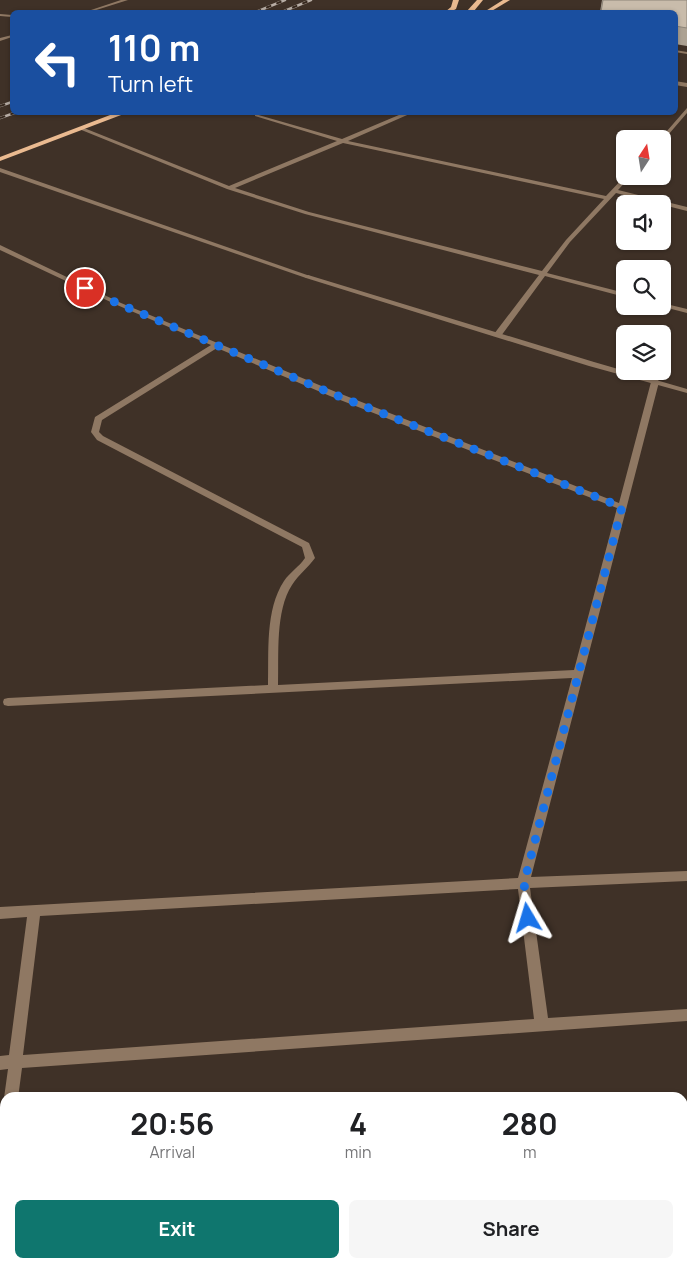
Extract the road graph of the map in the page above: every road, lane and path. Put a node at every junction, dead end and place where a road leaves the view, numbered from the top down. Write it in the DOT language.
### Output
graph roads {
  1 [pos="126,0"];
  2 [pos="480,0"];
  3 [pos="506,0"];
  4 [pos="94,10"];
  5 [pos="472,10"];
  6 [pos="490,10"];
  7 [pos="687,110"];
  8 [pos="118,115"];
  9 [pos="257,115"];
  10 [pos="404,115"];
  11 [pos="82,128"];
  12 [pos="670,130"];
  13 [pos="342,141"];
  14 [pos="0,159"];
  15 [pos="0,170"];
  16 [pos="620,185"];
  17 [pos="229,188"];
  18 [pos="615,191"];
  19 [pos="608,198"];
  20 [pos="687,209"];
  21 [pos="0,247"];
  22 [pos="543,274"];
  23 [pos="616,293"];
  24 [pos="671,307"];
  25 [pos="687,311"];
  26 [pos="498,334"];
  27 [pos="216,345"];
  28 [pos="655,382"];
  29 [pos="687,391"];
  30 [pos="622,507"];
  31 [pos="578,674"];
  32 [pos="273,689"];
  33 [pos="8,702"];
  34 [pos="687,876"];
  35 [pos="524,883"];
  36 [pos="34,912"];
  37 [pos="0,913"];
  38 [pos="687,1015"];
  39 [pos="542,1025"];
  40 [pos="16,1062"];
  41 [pos="0,1063"];
  42 [pos="12,1092"];
  1 -- 4 [label="street"];
  2 -- 5 [label="main road"];
  3 -- 6 [label="main road"];
  7 -- 12 [label="street"];
  8 -- 11 [label="main road"];
  9 -- 13 [label="street"];
  10 -- 13 [label="street"];
  11 -- 14 [label="main road"];
  11 -- 17 [label="street"];
  13 -- 17 [label="street"];
  13 -- 19 [label="street"];
  15 -- 26 [label="street"];
  16 -- 18 [label="street"];
  17 -- 22 [label="street"];
  18 -- 19 [label="street"];
  18 -- 20 [label="street"];
  19 -- 22 [label="street"];
  21 -- 27 [label="street"];
  22 -- 23 [label="street"];
  22 -- 26 [label="street"];
  24 -- 25 [label="street"];
  26 -- 28 [label="street"];
  27 -- 30 [label="street"];
  27 -- 32 [label="street"];
  28 -- 29 [label="street"];
  28 -- 30 [label="street"];
  30 -- 31 [label="street"];
  31 -- 32 [label="street"];
  31 -- 35 [label="street"];
  32 -- 33 [label="street"];
  34 -- 35 [label="street"];
  35 -- 36 [label="street"];
  35 -- 39 [label="street"];
  36 -- 37 [label="street"];
  36 -- 40 [label="street"];
  38 -- 39 [label="street"];
  39 -- 40 [label="street"];
  40 -- 41 [label="street"];
  40 -- 42 [label="street"];
}
